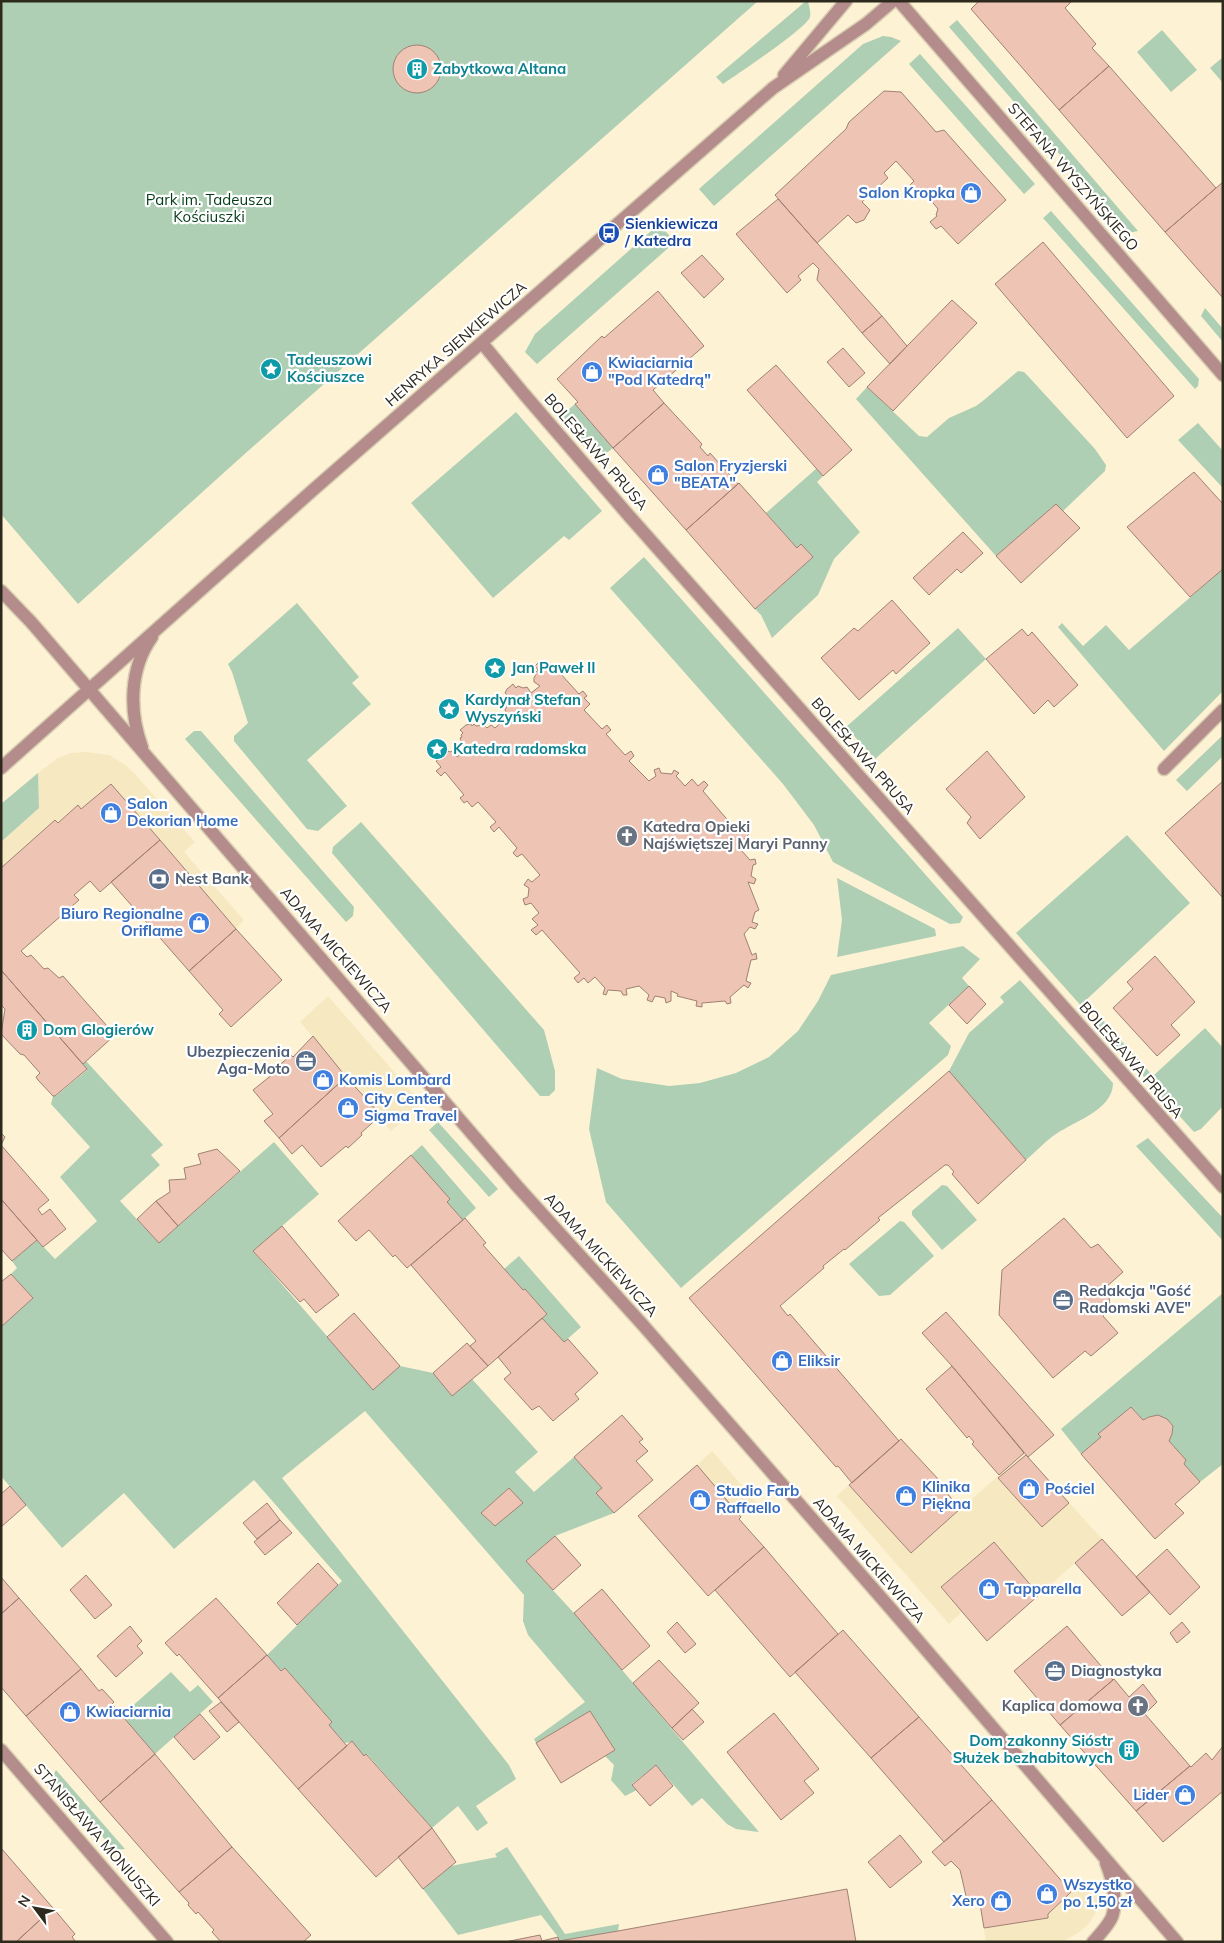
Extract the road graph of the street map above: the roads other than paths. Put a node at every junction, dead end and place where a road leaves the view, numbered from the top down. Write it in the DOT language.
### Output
graph roads {
  1 [pos="846,1"];
  2 [pos="893,1"];
  3 [pos="899,1"];
  4 [pos="773,88"];
  5 [pos="482,343"];
  6 [pos="1223,375"];
  7 [pos="1,591"];
  8 [pos="161,625"];
  9 [pos="88,689"];
  10 [pos="1223,710"];
  11 [pos="144,754"];
  12 [pos="1,768"];
  13 [pos="1164,769"];
  14 [pos="1223,1188"];
  15 [pos="1,1750"];
  16 [pos="1104,1856"];
  17 [pos="167,1942"];
  18 [pos="1093,1942"];
  19 [pos="1177,1942"];
  1 -- 4 [label="street, HENRYKA SIENKIEWICZA"];
  2 -- 4 [label="street, HENRYKA SIENKIEWICZA"];
  3 -- 6 [label="street, STEFANA WYSZYŃSKIEGO"];
  4 -- 5 [label="street, HENRYKA SIENKIEWICZA"];
  5 -- 8 [label="street, HENRYKA SIENKIEWICZA"];
  5 -- 14 [label="street, BOLESŁAWA PRUSA"];
  7 -- 9 [label="street, ADAMA MICKIEWICZA"];
  8 -- 9 [label="street, HENRYKA SIENKIEWICZA"];
  8 -- 11 [label="street, HENRYKA SIENKIEWICZA"];
  9 -- 11 [label="street, ADAMA MICKIEWICZA"];
  9 -- 12 [label="street, HENRYKA SIENKIEWICZA"];
  10 -- 13 [label="street"];
  11 -- 16 [label="street, ADAMA MICKIEWICZA"];
  15 -- 17 [label="street, STANISŁAWA MONIUSZKI"];
  16 -- 18 [label="street"];
  16 -- 19 [label="street, ADAMA MICKIEWICZA"];
}
